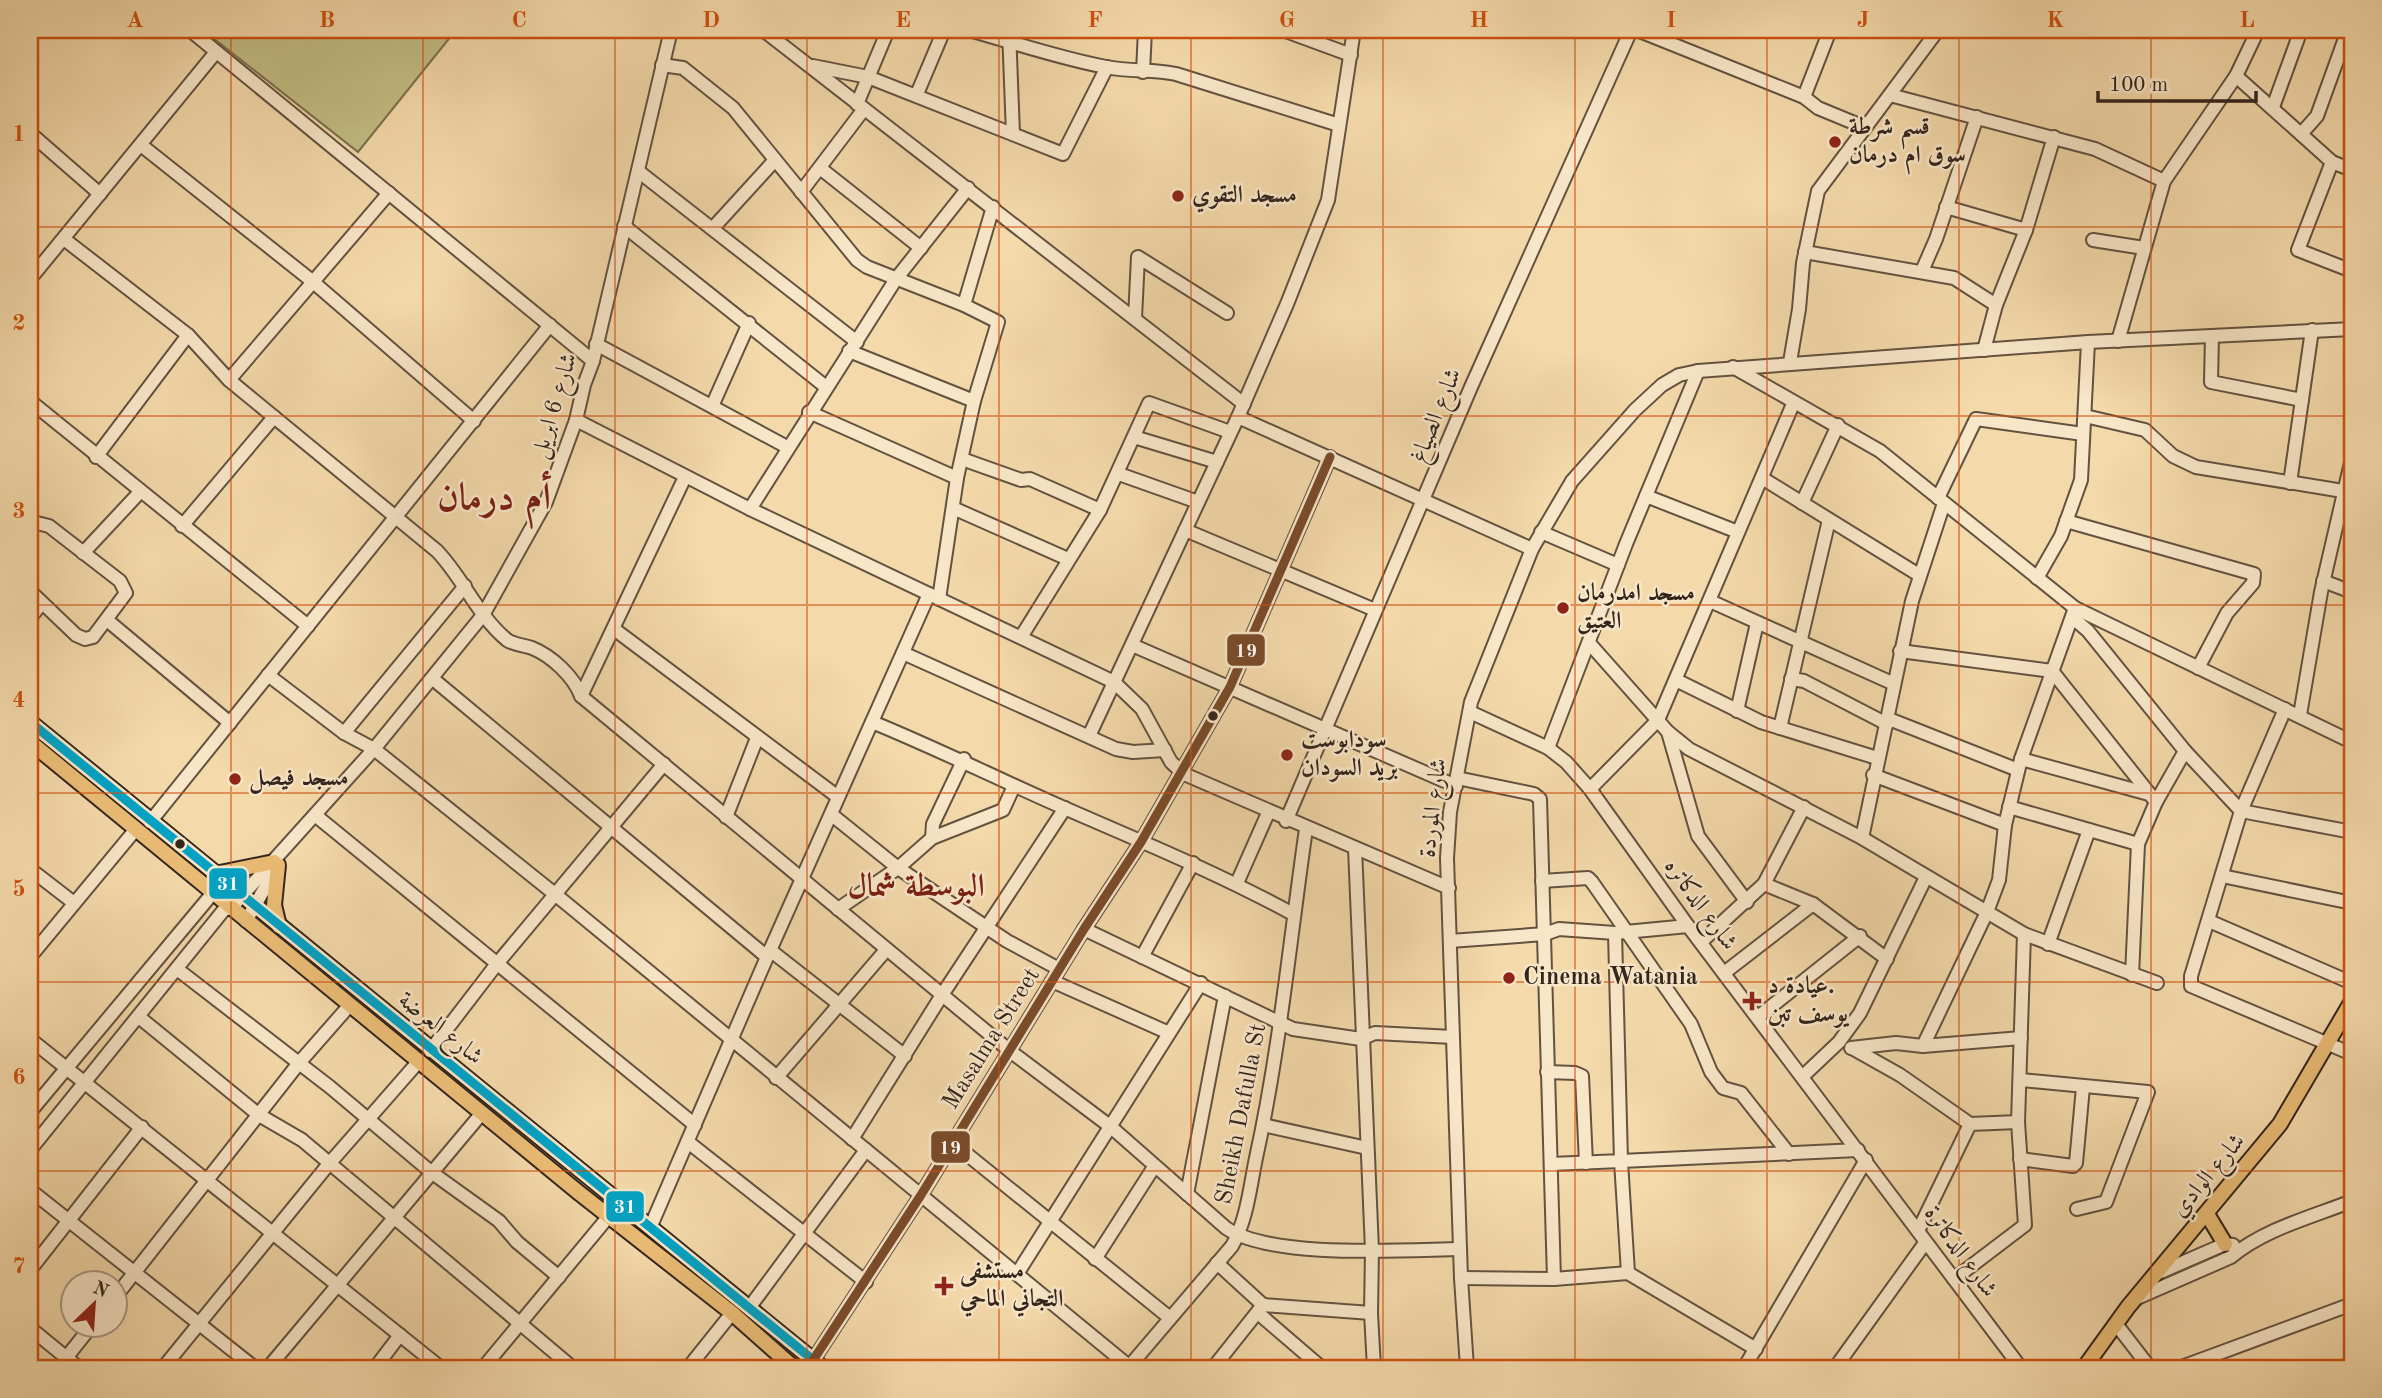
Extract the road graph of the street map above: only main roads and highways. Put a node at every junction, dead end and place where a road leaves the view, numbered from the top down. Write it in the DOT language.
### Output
graph roads {
  1 [pos="30,722"];
  2 [pos="30,742"];
  3 [pos="215,874"];
  4 [pos="279,926"];
  5 [pos="2352,1002"];
  6 [pos="2207,1214"];
  7 [pos="2225,1244"];
  8 [pos="815,1366"];
  9 [pos="794,1368"];
  10 [pos="2084,1368"];
  1 -- 3 [label="main road, شارع العرضة"];
  2 -- 9 [label="main road, شارع العرضة"];
  3 -- 4 [label="main road, شارع العرضة"];
  3 -- 4 [label="main road"];
  4 -- 8 [label="main road, شارع العرضة"];
  5 -- 6 [label="main road, شارع الوادي"];
  6 -- 7 [label="main road"];
  6 -- 10 [label="main road, شارع الوادي"];
}
